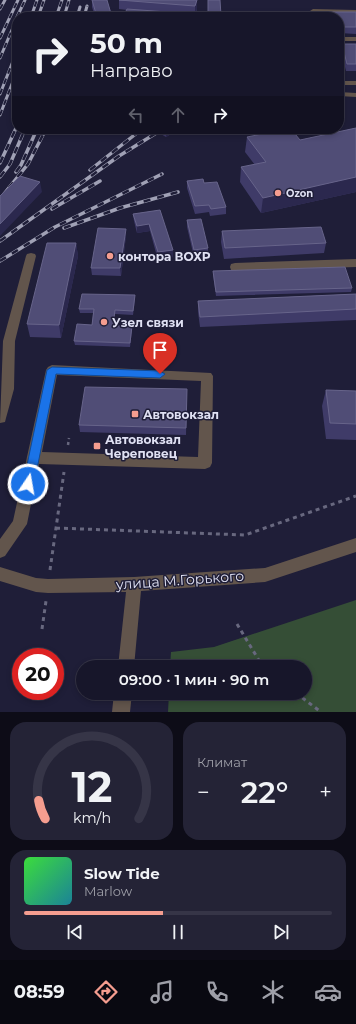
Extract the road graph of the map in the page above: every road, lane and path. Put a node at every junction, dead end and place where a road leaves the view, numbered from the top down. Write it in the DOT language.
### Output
graph roads {
  1 [pos="313,12"];
  2 [pos="356,12"];
  3 [pos="344,39"];
  4 [pos="356,39"];
  5 [pos="344,83"];
  6 [pos="356,84"];
  7 [pos="344,94"];
  8 [pos="356,95"];
  9 [pos="32,256"];
  10 [pos="356,262"];
  11 [pos="235,267"];
  12 [pos="0,418"];
  13 [pos="69,438"];
  14 [pos="34,458"];
  15 [pos="66,459"];
  16 [pos="356,496"];
  17 [pos="356,545"];
  18 [pos="0,552"];
  19 [pos="0,574"];
  20 [pos="134,584"];
  21 [pos="237,624"];
  22 [pos="127,660"];
  23 [pos="260,660"];
  24 [pos="122,700"];
  25 [pos="305,700"];
  26 [pos="121,712"];
  27 [pos="321,712"];
  1 -- 2 [label="street"];
  3 -- 4 [label="street"];
  5 -- 6 [label="street"];
  7 -- 8 [label="street"];
  9 -- 12 [label="street"];
  10 -- 11 [label="street"];
  13 -- 15 [label="path"];
  14 -- 15 [label="street"];
  14 -- 15 [label="street"];
  14 -- 18 [label="street"];
  15 -- 16 [label="path"];
  17 -- 20 [label="street, улица М.Горького"];
  19 -- 20 [label="street, улица М.Горького"];
  20 -- 22 [label="street"];
  21 -- 23 [label="path"];
  24 -- 26 [label="street"];
  25 -- 27 [label="path"];
}
